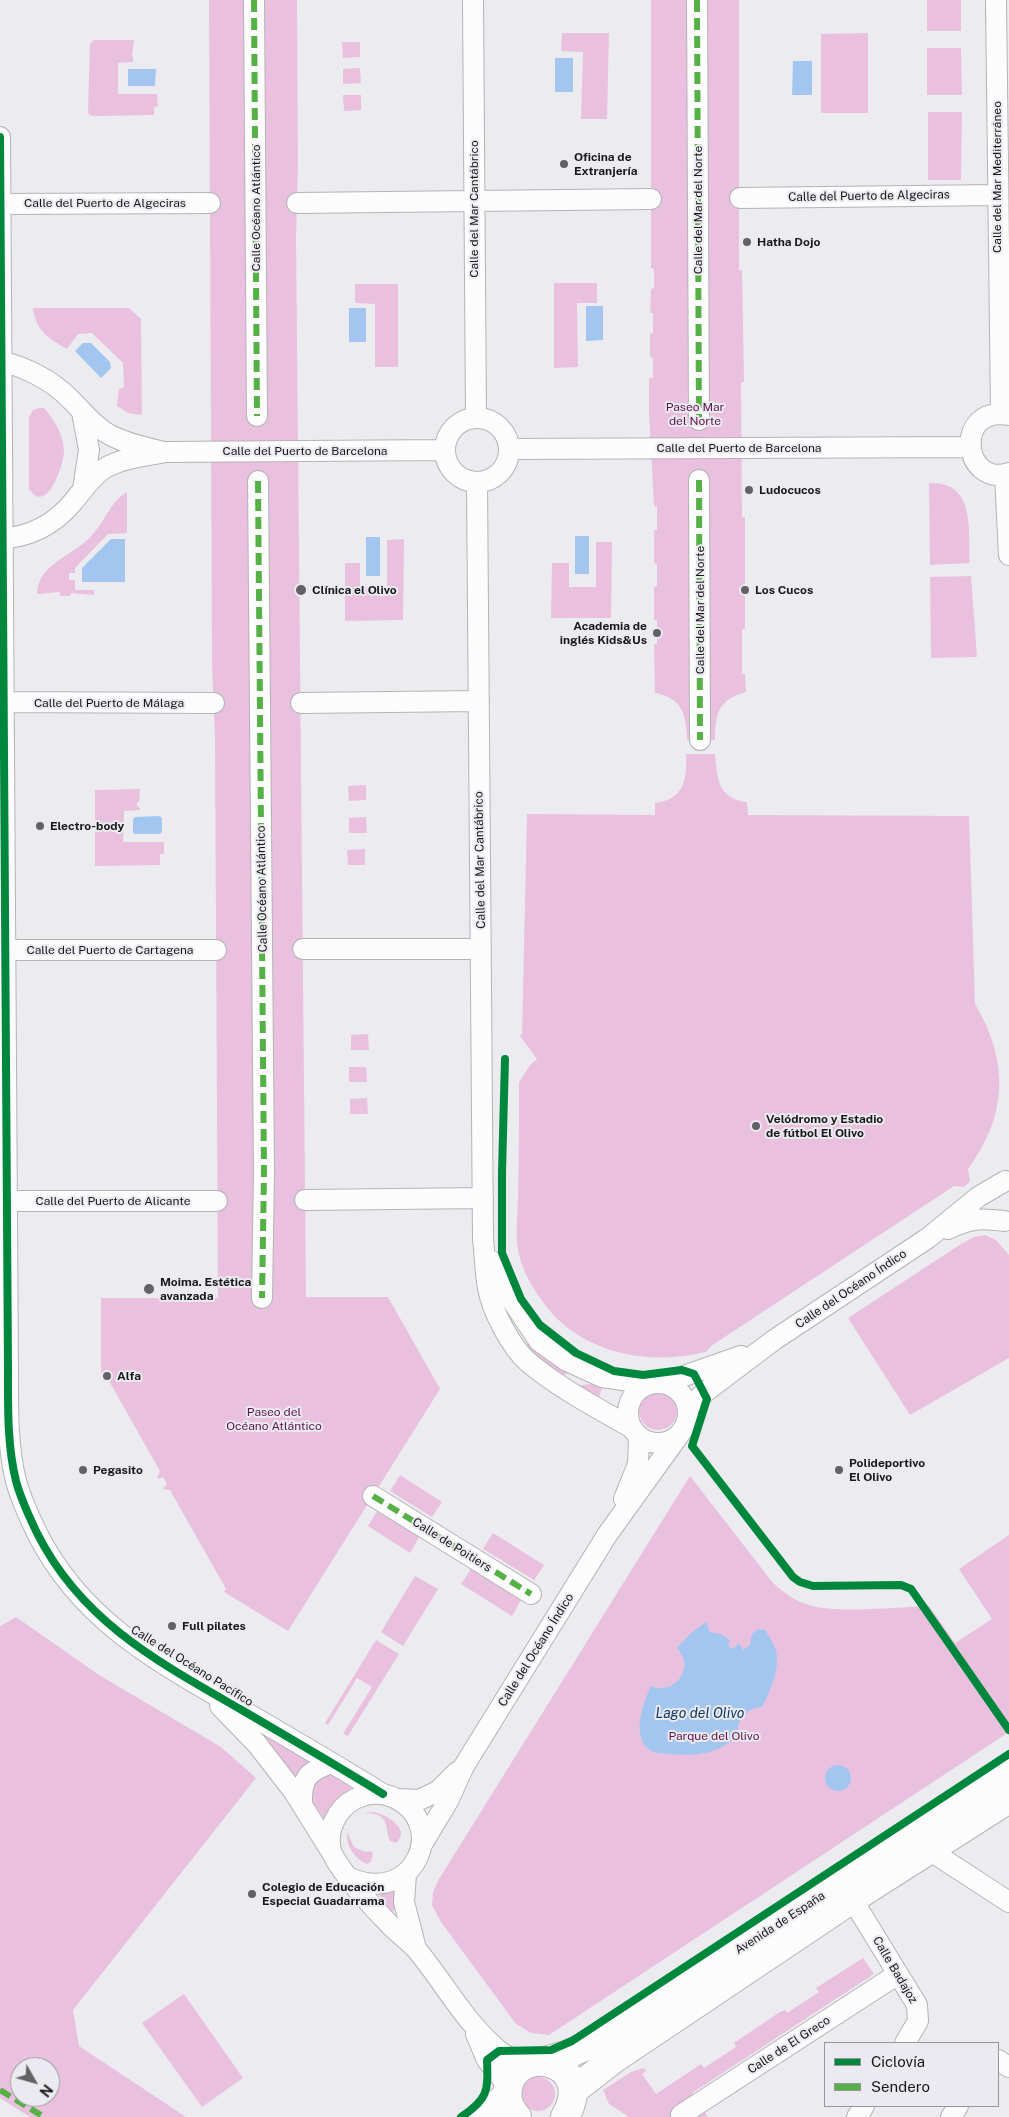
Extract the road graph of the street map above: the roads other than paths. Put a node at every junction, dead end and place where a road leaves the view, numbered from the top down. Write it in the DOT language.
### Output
graph roads {
  1 [pos="254,0"];
  2 [pos="473,0"];
  3 [pos="698,0"];
  4 [pos="996,0"];
  5 [pos="0,138"];
  6 [pos="997,195"];
  7 [pos="652,198"];
  8 [pos="740,198"];
  9 [pos="474,201"];
  10 [pos="210,203"];
  11 [pos="298,203"];
  12 [pos="0,204"];
  13 [pos="1,361"];
  14 [pos="82,412"];
  15 [pos="1005,414"];
  16 [pos="257,416"];
  17 [pos="476,418"];
  18 [pos="699,420"];
  19 [pos="970,447"];
  20 [pos="445,450"];
  21 [pos="509,450"];
  22 [pos="165,452"];
  23 [pos="1007,474"];
  24 [pos="699,480"];
  25 [pos="258,481"];
  26 [pos="477,482"];
  27 [pos="83,489"];
  28 [pos="1,539"];
  29 [pos="1009,556"];
  30 [pos="4,702"];
  31 [pos="478,702"];
  32 [pos="214,703"];
  33 [pos="301,703"];
  34 [pos="700,740"];
  35 [pos="481,949"];
  36 [pos="4,950"];
  37 [pos="216,950"];
  38 [pos="303,950"];
  39 [pos="1007,1178"];
  40 [pos="483,1198"];
  41 [pos="305,1200"];
  42 [pos="8,1201"];
  43 [pos="218,1201"];
  44 [pos="1007,1223"];
  45 [pos="483,1238"];
  46 [pos="928,1238"];
  47 [pos="262,1298"];
  48 [pos="774,1340"];
  49 [pos="602,1376"];
  50 [pos="555,1381"];
  51 [pos="658,1384"];
  52 [pos="688,1408"];
  53 [pos="635,1432"];
  54 [pos="679,1434"];
  55 [pos="373,1496"];
  56 [pos="608,1535"];
  57 [pos="531,1594"];
  58 [pos="203,1688"];
  59 [pos="332,1763"];
  60 [pos="464,1766"];
  61 [pos="1009,1772"];
  62 [pos="391,1797"];
  63 [pos="1009,1799"];
  64 [pos="302,1805"];
  65 [pos="421,1846"];
  66 [pos="929,1850"];
  67 [pos="336,1860"];
  68 [pos="406,1874"];
  69 [pos="350,1878"];
  70 [pos="852,1899"];
  71 [pos="1009,1902"];
  72 [pos="416,1949"];
  73 [pos="898,1974"];
  74 [pos="473,2028"];
  75 [pos="906,2042"];
  76 [pos="539,2062"];
  77 [pos="574,2090"];
  78 [pos="511,2100"];
  79 [pos="681,2115"];
  80 [pos="481,2117"];
  81 [pos="565,2117"];
  1 -- 16 [label="street, Calle Océano Atlántico"];
  2 -- 9 [label="street, Calle del Mar Cantábrico"];
  3 -- 18 [label="street, Calle del Mar del Norte"];
  4 -- 6 [label="street, Calle del Mar Mediterráneo"];
  5 -- 12 [label="street, Calle del Océano Pacífico"];
  6 -- 8 [label="street, Calle del Puerto de Algeciras"];
  6 -- 15 [label="street, Calle del Mar Mediterráneo"];
  7 -- 9 [label="street"];
  9 -- 11 [label="street"];
  9 -- 17 [label="street, Calle del Mar Cantábrico"];
  10 -- 12 [label="street, Calle del Puerto de Algeciras"];
  12 -- 13 [label="street, Calle del Océano Pacífico"];
  13 -- 14 [label="street, Calle del Puerto de Barcelona"];
  13 -- 28 [label="street, Calle del Océano Pacífico"];
  14 -- 22 [label="street, Calle del Puerto de Barcelona"];
  14 -- 27 [label="street"];
  15 -- 19 [label="street"];
  17 -- 20 [label="street"];
  17 -- 21 [label="street"];
  19 -- 21 [label="street, Calle del Puerto de Barcelona"];
  19 -- 23 [label="street"];
  20 -- 22 [label="street, Calle del Puerto de Barcelona"];
  20 -- 26 [label="street"];
  21 -- 26 [label="street"];
  22 -- 27 [label="street, Calle del Puerto de Barcelona"];
  23 -- 29 [label="street"];
  24 -- 34 [label="street, Calle del Mar del Norte"];
  25 -- 47 [label="street, Calle Océano Atlántico"];
  26 -- 31 [label="street, Calle del Mar Cantábrico"];
  27 -- 28 [label="street, Calle del Puerto de Barcelona"];
  28 -- 30 [label="street, Calle del Océano Pacífico"];
  30 -- 32 [label="street, Calle del Puerto de Málaga"];
  30 -- 36 [label="street, Calle del Océano Pacífico"];
  31 -- 33 [label="street"];
  31 -- 35 [label="street, Calle del Mar Cantábrico"];
  35 -- 38 [label="street"];
  35 -- 40 [label="street, Calle del Mar Cantábrico"];
  36 -- 37 [label="street, Calle del Puerto de Cartagena"];
  36 -- 42 [label="street, Calle del Océano Pacífico"];
  39 -- 44 [label="street"];
  39 -- 46 [label="street, Calle del Océano Índico"];
  40 -- 41 [label="street"];
  40 -- 45 [label="street, Calle del Mar Cantábrico"];
  42 -- 43 [label="street, Calle del Puerto de Alicante"];
  42 -- 58 [label="street, Calle del Océano Pacífico"];
  44 -- 46 [label="street, Calle del Océano Índico"];
  45 -- 49 [label="street, Calle del Mar Cantábrico"];
  45 -- 50 [label="street, Calle del Mar Cantábrico"];
  46 -- 48 [label="street, Calle del Océano Índico"];
  48 -- 51 [label="street, Calle del Océano Índico"];
  48 -- 52 [label="street, Calle del Océano Índico"];
  49 -- 50 [label="street, Calle del Mar Cantábrico"];
  49 -- 51 [label="street, Calle del Mar Cantábrico"];
  50 -- 53 [label="street, Calle del Mar Cantábrico"];
  51 -- 52 [label="street"];
  51 -- 53 [label="street"];
  52 -- 54 [label="street"];
  53 -- 54 [label="street"];
  53 -- 56 [label="street, Calle del Océano Índico"];
  54 -- 56 [label="street, Calle del Océano Índico"];
  55 -- 57 [label="street, Calle de Poitiers"];
  56 -- 60 [label="street, Calle del Océano Índico"];
  58 -- 59 [label="street, Calle del Océano Pacífico"];
  58 -- 64 [label="street, Calle del Océano Pacífico"];
  59 -- 62 [label="street, Calle del Océano Pacífico"];
  59 -- 64 [label="street"];
  60 -- 62 [label="street, Calle del Océano Índico"];
  60 -- 65 [label="street, Calle del Océano Índico"];
  61 -- 76 [label="main road, Avenida de España"];
  62 -- 65 [label="street"];
  62 -- 67 [label="street"];
  63 -- 66 [label="main road, Avenida de España"];
  64 -- 67 [label="street, Calle del Océano Pacífico"];
  65 -- 68 [label="street"];
  66 -- 70 [label="main road, Avenida de España"];
  66 -- 71 [label="street"];
  67 -- 69 [label="street"];
  68 -- 69 [label="street"];
  68 -- 72 [label="street"];
  69 -- 72 [label="street"];
  70 -- 73 [label="street, Calle Badajoz"];
  70 -- 77 [label="main road, Avenida de España"];
  72 -- 74 [label="street"];
  73 -- 75 [label="street, Calle Badajoz"];
  73 -- 79 [label="street, Calle de El Greco"];
  74 -- 76 [label="street"];
  74 -- 78 [label="street"];
  76 -- 77 [label="main road"];
  76 -- 78 [label="main road"];
  77 -- 81 [label="main road"];
  78 -- 80 [label="main road"];
}
